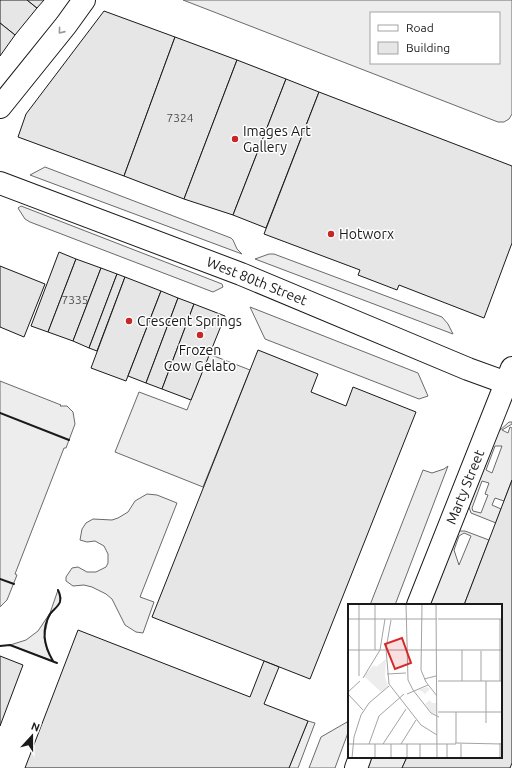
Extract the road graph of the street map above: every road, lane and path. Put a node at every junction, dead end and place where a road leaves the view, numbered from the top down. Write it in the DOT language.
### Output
graph roads {
  1 [pos="84,0"];
  2 [pos="0,108"];
  3 [pos="0,183"];
  4 [pos="510,379"];
  5 [pos="418,604"];
  6 [pos="360,758"];
  7 [pos="356,768"];
  1 -- 2 [label="street, one-way"];
  3 -- 4 [label="street, West 80th Street"];
  4 -- 5 [label="street, Marty Street"];
  6 -- 7 [label="street"];
}
